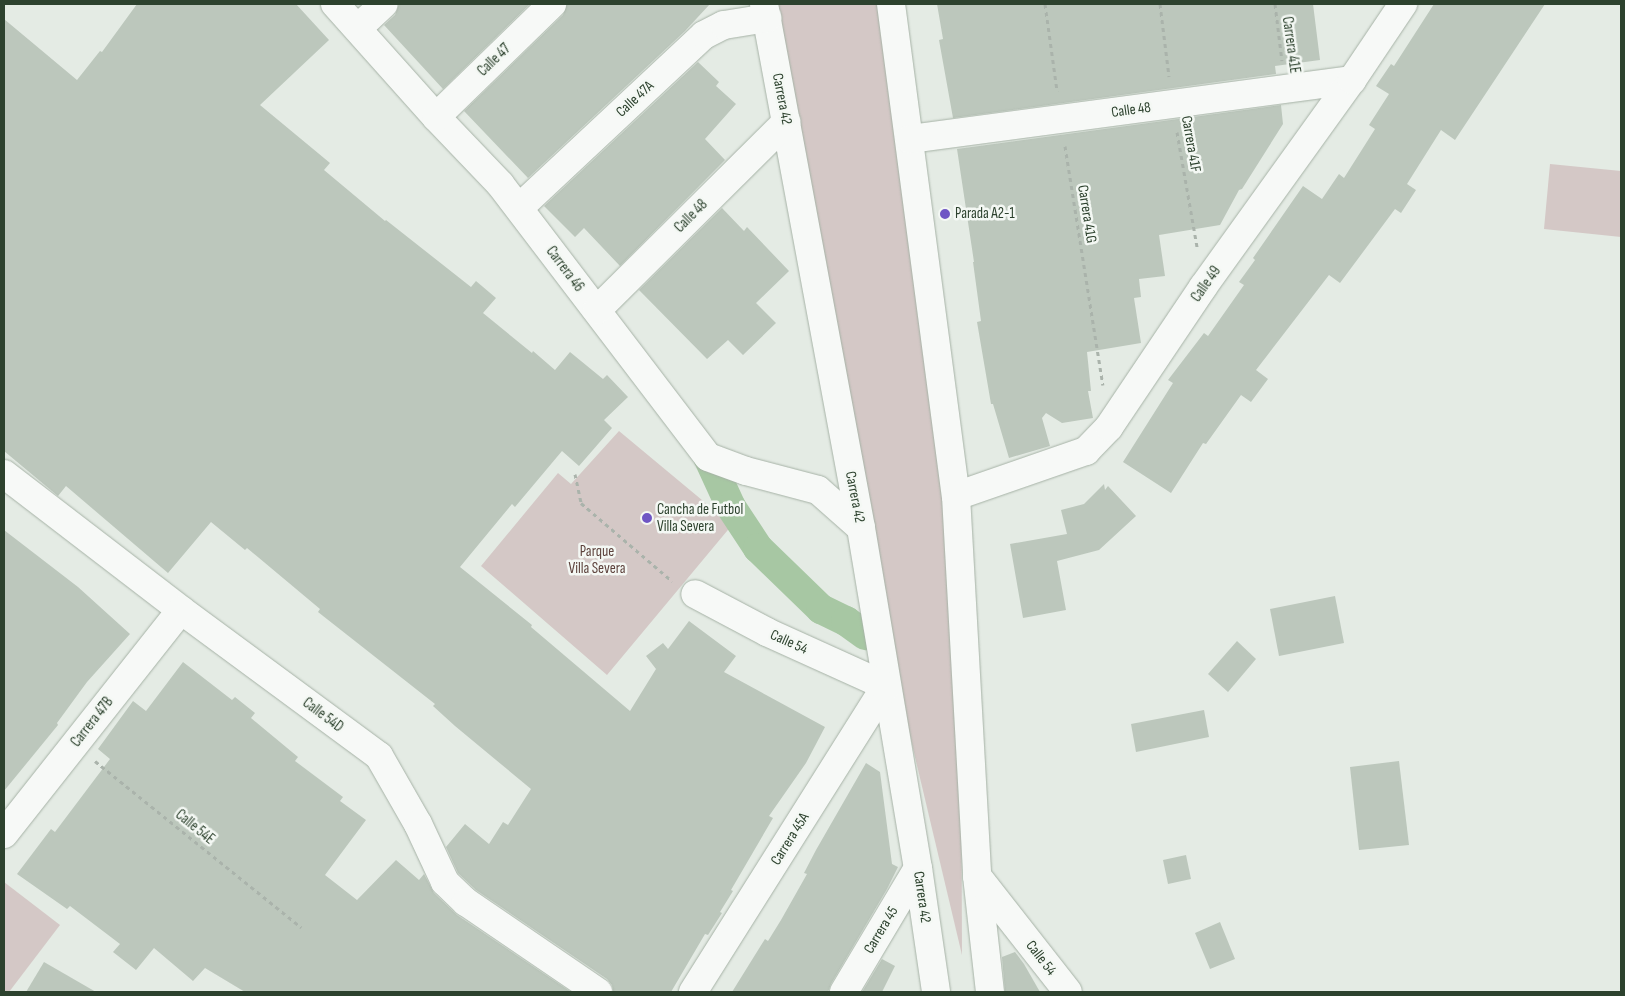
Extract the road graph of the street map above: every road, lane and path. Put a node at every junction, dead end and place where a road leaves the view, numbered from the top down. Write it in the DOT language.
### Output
graph roads {
  1 [pos="336,4"];
  2 [pos="384,4"];
  3 [pos="552,4"];
  4 [pos="891,4"];
  5 [pos="1045,4"];
  6 [pos="1160,4"];
  7 [pos="1275,4"];
  8 [pos="1403,4"];
  9 [pos="765,11"];
  10 [pos="358,28"];
  11 [pos="1352,80"];
  12 [pos="1286,88"];
  13 [pos="1173,104"];
  14 [pos="436,117"];
  15 [pos="1061,120"];
  16 [pos="786,122"];
  17 [pos="910,139"];
  18 [pos="519,208"];
  19 [pos="1204,287"];
  20 [pos="597,310"];
  21 [pos="1109,427"];
  22 [pos="848,458"];
  23 [pos="4,474"];
  24 [pos="575,474"];
  25 [pos="818,490"];
  26 [pos="956,496"];
  27 [pos="862,528"];
  28 [pos="694,594"];
  29 [pos="181,610"];
  30 [pos="886,686"];
  31 [pos="75,745"];
  32 [pos="4,832"];
  33 [pos="918,868"];
  34 [pos="977,876"];
  35 [pos="301,927"];
  36 [pos="598,992"];
  37 [pos="692,992"];
  38 [pos="844,992"];
  39 [pos="936,992"];
  40 [pos="990,992"];
  41 [pos="1068,992"];
  1 -- 10 [label="street, Carrera 46"];
  2 -- 10 [label="street"];
  3 -- 14 [label="street, Calle 47"];
  4 -- 17 [label="street"];
  5 -- 15 [label="path, Carrera 41G"];
  6 -- 13 [label="path, Carrera 41F"];
  7 -- 12 [label="path, Carrera 41E"];
  8 -- 11 [label="street, Calle 49"];
  9 -- 16 [label="street, Carrera 42"];
  9 -- 18 [label="street, Calle 47A"];
  10 -- 14 [label="street, Carrera 46"];
  11 -- 12 [label="street, Calle 48"];
  11 -- 19 [label="street, Calle 49"];
  12 -- 13 [label="street, Calle 48"];
  13 -- 15 [label="street, Calle 48"];
  13 -- 19 [label="path, Carrera 41F"];
  14 -- 18 [label="street, Carrera 46"];
  15 -- 17 [label="street, Calle 48"];
  15 -- 21 [label="path, Carrera 41G"];
  16 -- 20 [label="street, Calle 48"];
  16 -- 22 [label="street, Carrera 42"];
  17 -- 26 [label="street"];
  18 -- 20 [label="street, Carrera 46"];
  19 -- 21 [label="street, Calle 49"];
  20 -- 25 [label="street, Carrera 46"];
  21 -- 26 [label="street, Calle 49"];
  22 -- 25 [label="street"];
  22 -- 27 [label="street, Carrera 42"];
  23 -- 29 [label="street, Calle 54D"];
  24 -- 28 [label="path"];
  25 -- 27 [label="street, Carrera 46"];
  26 -- 34 [label="street"];
  27 -- 30 [label="street, Carrera 42"];
  28 -- 30 [label="street, Calle 54"];
  29 -- 31 [label="street, Carrera 47B"];
  29 -- 36 [label="street, Calle 54D"];
  30 -- 33 [label="street, Carrera 42"];
  30 -- 37 [label="street, Carrera 45A"];
  31 -- 32 [label="street, Carrera 47B"];
  31 -- 35 [label="path, Calle 54E"];
  33 -- 38 [label="street, Carrera 45"];
  33 -- 39 [label="street, Carrera 42"];
  34 -- 40 [label="street"];
  34 -- 41 [label="street, Calle 54"];
}
